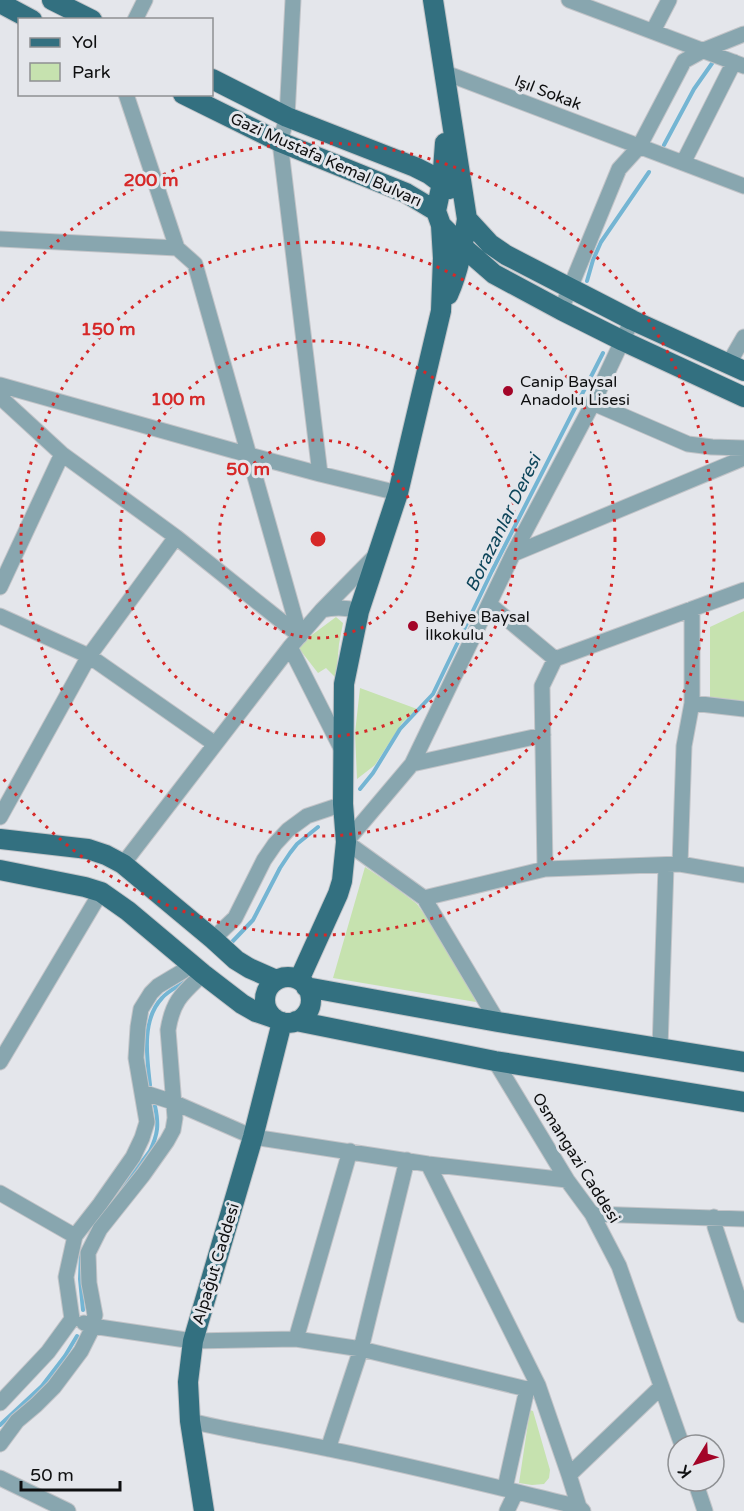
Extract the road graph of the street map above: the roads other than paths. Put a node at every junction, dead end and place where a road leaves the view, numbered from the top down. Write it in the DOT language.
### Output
graph roads {
  1 [pos="52,0"];
  2 [pos="145,0"];
  3 [pos="294,0"];
  4 [pos="433,0"];
  5 [pos="569,0"];
  6 [pos="669,0"];
  7 [pos="0,3"];
  8 [pos="28,18"];
  9 [pos="88,18"];
  10 [pos="136,18"];
  11 [pos="653,32"];
  12 [pos="744,34"];
  13 [pos="704,50"];
  14 [pos="739,64"];
  15 [pos="443,72"];
  16 [pos="213,80"];
  17 [pos="127,96"];
  18 [pos="187,96"];
  19 [pos="287,117"];
  20 [pos="449,135"];
  21 [pos="280,142"];
  22 [pos="639,147"];
  23 [pos="683,163"];
  24 [pos="415,167"];
  25 [pos="442,183"];
  26 [pos="744,186"];
  27 [pos="465,211"];
  28 [pos="438,218"];
  29 [pos="0,239"];
  30 [pos="463,247"];
  31 [pos="177,248"];
  32 [pos="494,274"];
  33 [pos="453,284"];
  34 [pos="569,288"];
  35 [pos="561,310"];
  36 [pos="441,311"];
  37 [pos="633,320"];
  38 [pos="744,337"];
  39 [pos="622,341"];
  40 [pos="736,367"];
  41 [pos="0,385"];
  42 [pos="0,397"];
  43 [pos="744,397"];
  44 [pos="593,403"];
  45 [pos="744,448"];
  46 [pos="62,454"];
  47 [pos="249,455"];
  48 [pos="744,458"];
  49 [pos="320,474"];
  50 [pos="398,494"];
  51 [pos="176,537"];
  52 [pos="377,554"];
  53 [pos="513,554"];
  54 [pos="0,586"];
  55 [pos="744,590"];
  56 [pos="489,604"];
  57 [pos="692,609"];
  58 [pos="322,610"];
  59 [pos="359,611"];
  60 [pos="0,616"];
  61 [pos="295,642"];
  62 [pos="89,656"];
  63 [pos="555,659"];
  64 [pos="692,703"];
  65 [pos="744,709"];
  66 [pos="543,735"];
  67 [pos="214,744"];
  68 [pos="343,752"];
  69 [pos="412,764"];
  70 [pos="343,804"];
  71 [pos="0,817"];
  72 [pos="0,839"];
  73 [pos="346,842"];
  74 [pos="123,864"];
  75 [pos="673,865"];
  76 [pos="545,869"];
  77 [pos="0,870"];
  78 [pos="744,874"];
  79 [pos="101,892"];
  80 [pos="424,898"];
  81 [pos="213,939"];
  82 [pos="197,969"];
  83 [pos="276,980"];
  84 [pos="303,983"];
  85 [pos="284,1020"];
  86 [pos="498,1022"];
  87 [pos="660,1048"];
  88 [pos="495,1061"];
  89 [pos="0,1062"];
  90 [pos="744,1062"];
  91 [pos="142,1092"];
  92 [pos="173,1102"];
  93 [pos="744,1102"];
  94 [pos="253,1137"];
  95 [pos="350,1151"];
  96 [pos="406,1160"];
  97 [pos="428,1164"];
  98 [pos="567,1180"];
  99 [pos="0,1193"];
  100 [pos="592,1214"];
  101 [pos="714,1217"];
  102 [pos="744,1219"];
  103 [pos="75,1236"];
  104 [pos="744,1315"];
  105 [pos="72,1319"];
  106 [pos="92,1326"];
  107 [pos="296,1339"];
  108 [pos="193,1341"];
  109 [pos="361,1349"];
  110 [pos="532,1387"];
  111 [pos="661,1387"];
  112 [pos="0,1403"];
  113 [pos="190,1421"];
  114 [pos="678,1433"];
  115 [pos="0,1444"];
  116 [pos="328,1449"];
  117 [pos="569,1475"];
  118 [pos="0,1478"];
  119 [pos="510,1490"];
  120 [pos="699,1493"];
  121 [pos="580,1510"];
  122 [pos="68,1511"];
  123 [pos="204,1511"];
  124 [pos="507,1511"];
  125 [pos="705,1511"];
  1 -- 9 [label="main road"];
  2 -- 10 [label="street"];
  3 -- 19 [label="street"];
  4 -- 15 [label="main road"];
  5 -- 11 [label="street"];
  6 -- 11 [label="street"];
  7 -- 8 [label="main road"];
  11 -- 13 [label="street"];
  12 -- 13 [label="street"];
  13 -- 14 [label="street"];
  13 -- 22 [label="street"];
  14 -- 23 [label="street"];
  15 -- 20 [label="main road"];
  15 -- 22 [label="street, Işıl Sokak"];
  16 -- 19 [label="main road, Gazi Mustafa Kemal Bulvarı"];
  17 -- 31 [label="street"];
  18 -- 21 [label="main road, Gazi Mustafa Kemal Bulvarı"];
  19 -- 21 [label="street"];
  19 -- 24 [label="main road, Gazi Mustafa Kemal Bulvarı"];
  20 -- 24 [label="main road"];
  20 -- 25 [label="main road"];
  20 -- 27 [label="main road"];
  21 -- 28 [label="main road, Gazi Mustafa Kemal Bulvarı"];
  21 -- 49 [label="street"];
  22 -- 23 [label="street, Işıl Sokak"];
  22 -- 34 [label="street"];
  23 -- 26 [label="street, Işıl Sokak"];
  24 -- 25 [label="main road, Gazi Mustafa Kemal Bulvarı"];
  25 -- 27 [label="main road, Gazi Mustafa Kemal Bulvarı"];
  25 -- 28 [label="main road"];
  27 -- 30 [label="main road"];
  27 -- 34 [label="main road, Gazi Mustafa Kemal Bulvarı"];
  28 -- 30 [label="main road, Gazi Mustafa Kemal Bulvarı"];
  28 -- 36 [label="main road"];
  29 -- 31 [label="street"];
  30 -- 32 [label="main road, Gazi Mustafa Kemal Bulvarı"];
  30 -- 33 [label="main road"];
  31 -- 47 [label="street"];
  32 -- 33 [label="main road"];
  32 -- 35 [label="main road, Gazi Mustafa Kemal Bulvarı"];
  33 -- 36 [label="main road"];
  34 -- 35 [label="street"];
  34 -- 37 [label="main road, Gazi Mustafa Kemal Bulvarı"];
  35 -- 39 [label="main road, Gazi Mustafa Kemal Bulvarı"];
  36 -- 50 [label="main road"];
  37 -- 39 [label="street"];
  37 -- 40 [label="main road, Gazi Mustafa Kemal Bulvarı"];
  38 -- 40 [label="street"];
  39 -- 43 [label="main road, Gazi Mustafa Kemal Bulvarı"];
  39 -- 44 [label="street"];
  41 -- 47 [label="street"];
  42 -- 46 [label="street"];
  44 -- 45 [label="street"];
  44 -- 53 [label="street"];
  46 -- 51 [label="street"];
  46 -- 54 [label="street"];
  47 -- 49 [label="street"];
  47 -- 61 [label="street"];
  48 -- 53 [label="street"];
  49 -- 50 [label="street"];
  50 -- 52 [label="main road"];
  51 -- 61 [label="street"];
  51 -- 62 [label="street"];
  52 -- 58 [label="street"];
  52 -- 59 [label="main road"];
  53 -- 56 [label="street"];
  55 -- 57 [label="street"];
  56 -- 63 [label="street"];
  56 -- 69 [label="street"];
  57 -- 63 [label="street"];
  57 -- 64 [label="street"];
  58 -- 59 [label="street"];
  58 -- 61 [label="street"];
  59 -- 68 [label="main road"];
  60 -- 62 [label="street"];
  61 -- 67 [label="street"];
  61 -- 68 [label="street"];
  62 -- 67 [label="street"];
  62 -- 71 [label="street"];
  63 -- 66 [label="street"];
  64 -- 65 [label="street"];
  64 -- 75 [label="street"];
  66 -- 69 [label="street"];
  66 -- 76 [label="street"];
  67 -- 74 [label="street"];
  68 -- 70 [label="main road"];
  69 -- 73 [label="street"];
  70 -- 73 [label="main road"];
  70 -- 81 [label="street"];
  72 -- 74 [label="main road"];
  73 -- 80 [label="street"];
  73 -- 84 [label="main road"];
  74 -- 81 [label="main road"];
  75 -- 76 [label="street"];
  75 -- 78 [label="street"];
  75 -- 87 [label="street"];
  76 -- 80 [label="street"];
  77 -- 79 [label="main road"];
  79 -- 82 [label="main road"];
  79 -- 89 [label="street"];
  80 -- 86 [label="street"];
  81 -- 83 [label="main road"];
  82 -- 85 [label="main road"];
  82 -- 91 [label="street"];
  82 -- 92 [label="street"];
  83 -- 84 [label="main road"];
  83 -- 85 [label="main road"];
  84 -- 85 [label="main road"];
  84 -- 86 [label="main road"];
  85 -- 88 [label="main road"];
  85 -- 94 [label="main road, Alpağut Caddesi"];
  86 -- 87 [label="main road"];
  87 -- 90 [label="main road"];
  88 -- 93 [label="main road"];
  88 -- 98 [label="street, Osmangazi Caddesi"];
  91 -- 92 [label="street"];
  91 -- 103 [label="street"];
  92 -- 94 [label="street"];
  92 -- 106 [label="street"];
  94 -- 95 [label="street"];
  94 -- 108 [label="main road, Alpağut Caddesi"];
  95 -- 96 [label="street"];
  95 -- 107 [label="street"];
  96 -- 97 [label="street"];
  96 -- 109 [label="street"];
  97 -- 98 [label="street"];
  97 -- 110 [label="street"];
  98 -- 100 [label="street, Osmangazi Caddesi"];
  99 -- 103 [label="street"];
  100 -- 101 [label="street"];
  100 -- 111 [label="street, Osmangazi Caddesi"];
  101 -- 102 [label="street"];
  101 -- 104 [label="street"];
  103 -- 105 [label="street"];
  105 -- 106 [label="street"];
  105 -- 112 [label="street"];
  106 -- 108 [label="street"];
  106 -- 115 [label="street"];
  107 -- 108 [label="street"];
  107 -- 109 [label="street"];
  108 -- 113 [label="main road, Alpağut Caddesi"];
  109 -- 110 [label="street"];
  109 -- 116 [label="street"];
  110 -- 117 [label="street"];
  110 -- 119 [label="street"];
  111 -- 114 [label="street, Osmangazi Caddesi"];
  111 -- 117 [label="street"];
  113 -- 116 [label="street"];
  113 -- 123 [label="main road, Alpağut Caddesi"];
  116 -- 119 [label="street"];
  117 -- 121 [label="street"];
  118 -- 122 [label="street"];
  119 -- 121 [label="street"];
  119 -- 124 [label="street"];
  120 -- 125 [label="street"];
}
